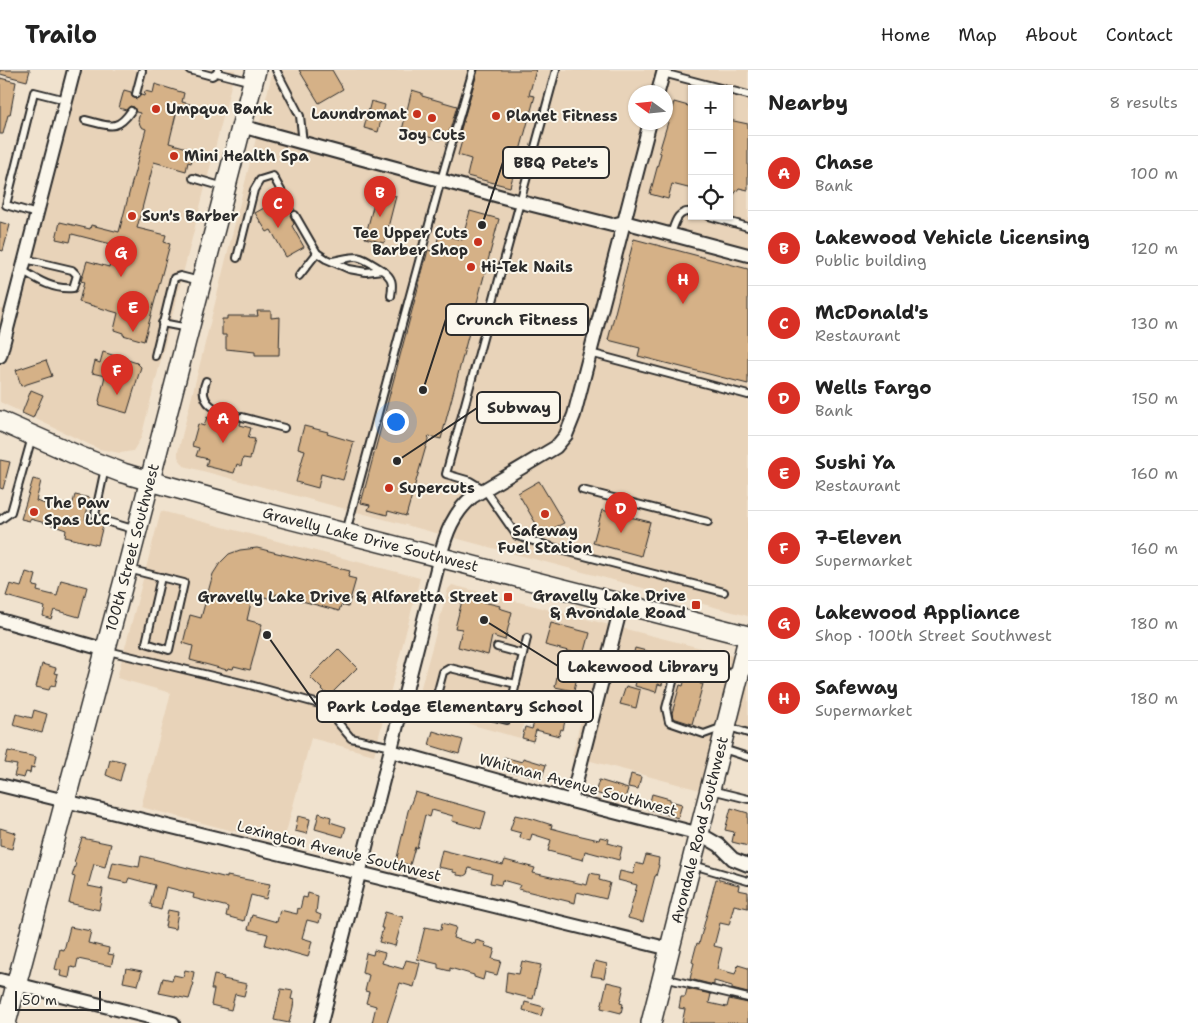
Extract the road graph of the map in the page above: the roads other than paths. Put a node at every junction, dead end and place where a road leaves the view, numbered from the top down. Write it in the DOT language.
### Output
graph roads {
  1 [pos="74,70"];
  2 [pos="190,70"];
  3 [pos="276,70"];
  4 [pos="473,70"];
  5 [pos="556,70"];
  6 [pos="142,71"];
  7 [pos="218,72"];
  8 [pos="663,72"];
  9 [pos="254,76"];
  10 [pos="660,85"];
  11 [pos="710,85"];
  12 [pos="733,91"];
  13 [pos="136,94"];
  14 [pos="748,95"];
  15 [pos="66,100"];
  16 [pos="131,111"];
  17 [pos="86,120"];
  18 [pos="241,126"];
  19 [pos="648,130"];
  20 [pos="303,143"];
  21 [pos="193,178"];
  22 [pos="441,180"];
  23 [pos="226,187"];
  24 [pos="284,196"];
  25 [pos="520,202"];
  26 [pos="688,212"];
  27 [pos="37,214"];
  28 [pos="295,215"];
  29 [pos="723,220"];
  30 [pos="624,222"];
  31 [pos="748,227"];
  32 [pos="671,234"];
  33 [pos="317,253"];
  34 [pos="748,255"];
  35 [pos="237,258"];
  36 [pos="333,261"];
  37 [pos="24,264"];
  38 [pos="382,270"];
  39 [pos="299,276"];
  40 [pos="201,282"];
  41 [pos="391,296"];
  42 [pos="162,323"];
  43 [pos="4,327"];
  44 [pos="189,329"];
  45 [pos="589,353"];
  46 [pos="0,356"];
  47 [pos="154,356"];
  48 [pos="206,381"];
  49 [pos="748,395"];
  50 [pos="220,411"];
  51 [pos="242,418"];
  52 [pos="0,421"];
  53 [pos="284,428"];
  54 [pos="33,436"];
  55 [pos="105,467"];
  56 [pos="150,481"];
  57 [pos="485,490"];
  58 [pos="582,490"];
  59 [pos="0,520"];
  60 [pos="708,522"];
  61 [pos="137,530"];
  62 [pos="346,532"];
  63 [pos="440,557"];
  64 [pos="127,569"];
  65 [pos="161,577"];
  66 [pos="724,592"];
  67 [pos="622,603"];
  68 [pos="0,620"];
  69 [pos="748,637"];
  70 [pos="528,638"];
  71 [pos="498,647"];
  72 [pos="106,650"];
  73 [pos="524,654"];
  74 [pos="738,680"];
  75 [pos="516,684"];
  76 [pos="405,695"];
  77 [pos="436,702"];
  78 [pos="726,726"];
  79 [pos="748,733"];
  80 [pos="721,748"];
  81 [pos="392,749"];
  82 [pos="748,757"];
  83 [pos="0,785"];
  84 [pos="710,790"];
  85 [pos="748,798"];
  86 [pos="64,801"];
  87 [pos="571,801"];
  88 [pos="700,834"];
  89 [pos="692,865"];
  90 [pos="748,865"];
  91 [pos="360,873"];
  92 [pos="748,880"];
  93 [pos="670,949"];
  94 [pos="663,978"];
  95 [pos="8,982"];
  96 [pos="748,998"];
  97 [pos="6,1023"];
  98 [pos="172,1023"];
  99 [pos="322,1023"];
  100 [pos="652,1023"];
  1 -- 15 [label="street"];
  2 -- 7 [label="lane"];
  3 -- 20 [label="lane"];
  4 -- 22 [label="lane"];
  5 -- 25 [label="lane"];
  6 -- 13 [label="lane"];
  7 -- 9 [label="lane"];
  8 -- 10 [label="street"];
  8 -- 11 [label="lane"];
  9 -- 18 [label="main road, 100th Street Southwest"];
  12 -- 14 [label="lane"];
  15 -- 27 [label="street"];
  15 -- 27 [label="lane"];
  16 -- 17 [label="lane"];
  18 -- 20 [label="street"];
  18 -- 23 [label="main road, 100th Street Southwest"];
  19 -- 30 [label="street"];
  20 -- 22 [label="street"];
  21 -- 23 [label="lane"];
  22 -- 25 [label="street"];
  22 -- 62 [label="lane"];
  23 -- 40 [label="main road, 100th Street Southwest"];
  24 -- 35 [label="lane"];
  25 -- 30 [label="street"];
  25 -- 57 [label="lane"];
  26 -- 32 [label="lane"];
  27 -- 37 [label="street"];
  28 -- 33 [label="lane"];
  29 -- 31 [label="lane"];
  30 -- 32 [label="street"];
  30 -- 45 [label="street"];
  32 -- 34 [label="street"];
  33 -- 36 [label="lane"];
  33 -- 39 [label="lane"];
  36 -- 38 [label="lane"];
  36 -- 38 [label="lane"];
  37 -- 37 [label="lane"];
  37 -- 43 [label="street"];
  38 -- 41 [label="lane"];
  40 -- 42 [label="lane"];
  40 -- 44 [label="main road, 100th Street Southwest"];
  42 -- 44 [label="lane"];
  42 -- 47 [label="lane"];
  43 -- 46 [label="street"];
  44 -- 56 [label="main road, 100th Street Southwest"];
  45 -- 49 [label="lane"];
  45 -- 57 [label="street"];
  48 -- 50 [label="lane"];
  51 -- 53 [label="lane"];
  52 -- 54 [label="main road, Gravelly Lake Drive Southwest"];
  54 -- 55 [label="main road, Gravelly Lake Drive Southwest"];
  54 -- 59 [label="lane"];
  55 -- 56 [label="main road, Gravelly Lake Drive Southwest"];
  55 -- 61 [label="lane"];
  56 -- 61 [label="main road, 100th Street Southwest"];
  56 -- 62 [label="main road, Gravelly Lake Drive Southwest"];
  57 -- 63 [label="street"];
  57 -- 66 [label="lane"];
  58 -- 60 [label="lane"];
  61 -- 64 [label="main road, 100th Street Southwest"];
  62 -- 63 [label="main road, Gravelly Lake Drive Southwest"];
  63 -- 67 [label="main road, Gravelly Lake Drive Southwest"];
  63 -- 76 [label="street"];
  64 -- 65 [label="lane"];
  64 -- 72 [label="main road, 100th Street Southwest"];
  65 -- 65 [label="lane"];
  67 -- 69 [label="main road, Gravelly Lake Drive Southwest"];
  67 -- 87 [label="street"];
  68 -- 72 [label="street"];
  69 -- 74 [label="main road, Avondale Road Southwest"];
  70 -- 73 [label="lane"];
  71 -- 73 [label="lane"];
  72 -- 81 [label="lane"];
  72 -- 86 [label="main road, 100th Street Southwest"];
  73 -- 75 [label="lane"];
  74 -- 78 [label="main road, Avondale Road Southwest"];
  74 -- 78 [label="lane"];
  75 -- 77 [label="lane"];
  75 -- 77 [label="lane"];
  76 -- 77 [label="lane"];
  76 -- 81 [label="street"];
  78 -- 79 [label="lane"];
  78 -- 80 [label="main road, Avondale Road Southwest"];
  80 -- 82 [label="lane"];
  80 -- 84 [label="main road, Avondale Road Southwest"];
  81 -- 87 [label="street, Whitman Avenue Southwest"];
  81 -- 91 [label="street"];
  83 -- 86 [label="street, Lexington Avenue Southwest"];
  84 -- 85 [label="lane"];
  84 -- 88 [label="main road, Avondale Road Southwest"];
  86 -- 91 [label="street, Lexington Avenue Southwest"];
  86 -- 95 [label="main road, 100th Street Southwest"];
  87 -- 88 [label="street, Whitman Avenue Southwest"];
  88 -- 89 [label="main road, Avondale Road Southwest"];
  88 -- 90 [label="street, Whitman Avenue Southwest"];
  89 -- 92 [label="lane"];
  89 -- 93 [label="main road, Avondale Road Southwest"];
  91 -- 93 [label="street, Lexington Avenue Southwest"];
  91 -- 99 [label="street"];
  93 -- 94 [label="main road, Avondale Road Southwest"];
  94 -- 96 [label="lane"];
  94 -- 100 [label="main road, Avondale Road Southwest"];
  95 -- 97 [label="main road, 100th Street Southwest"];
  95 -- 98 [label="street"];
}
